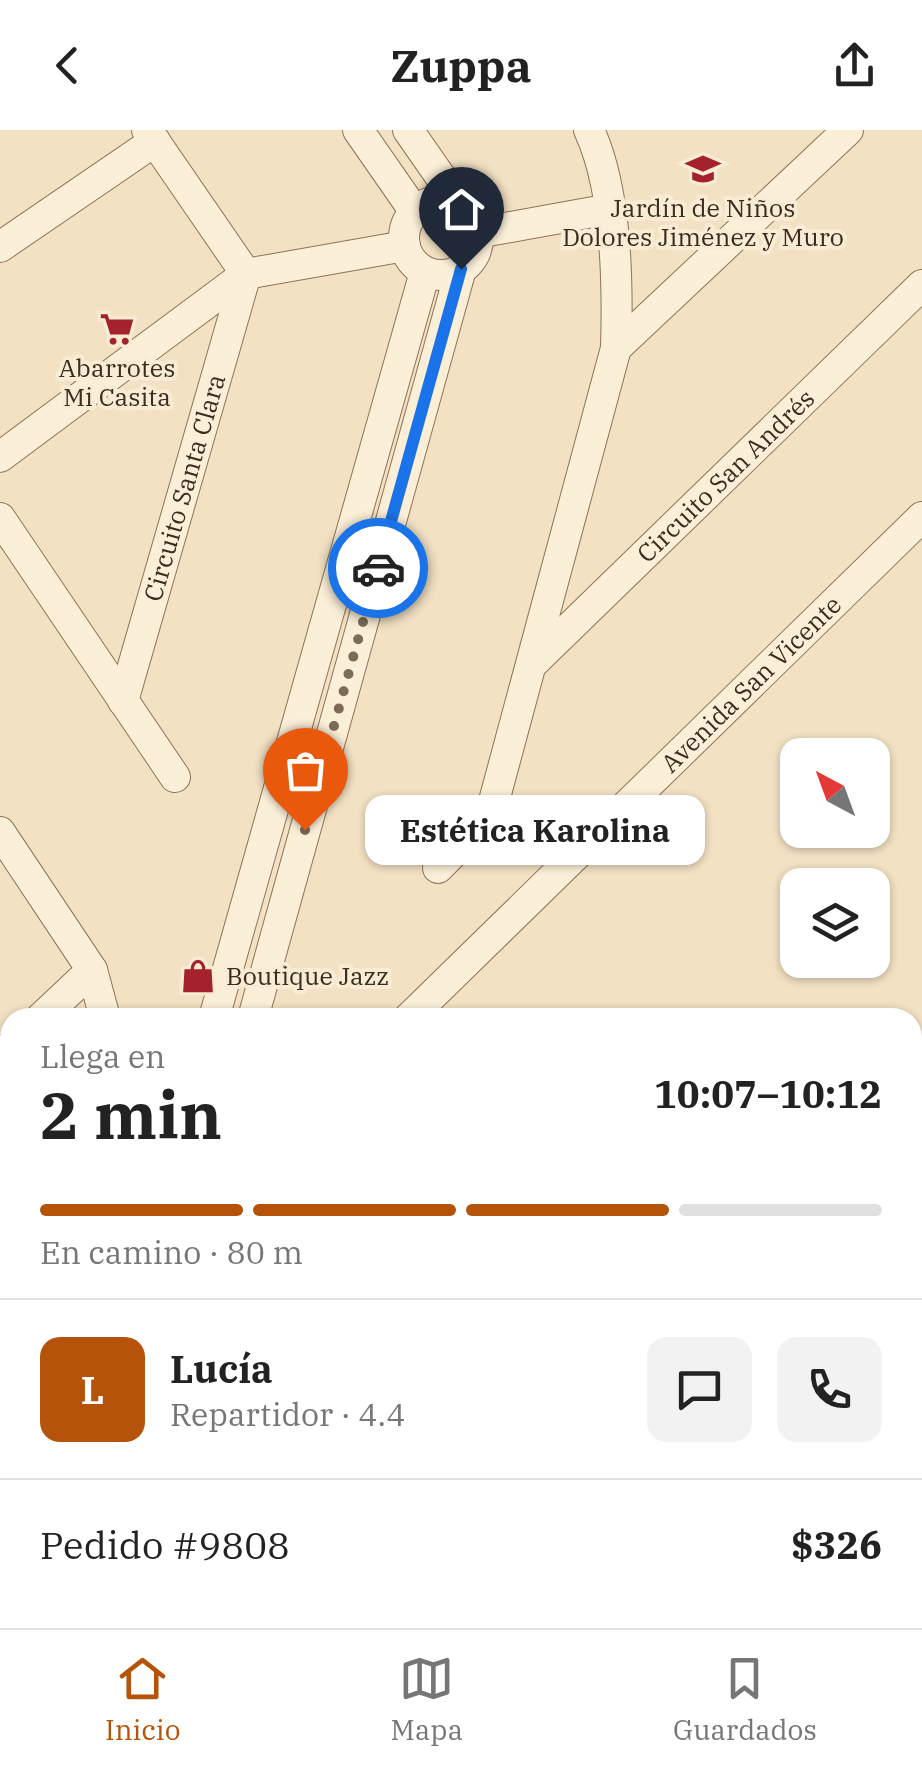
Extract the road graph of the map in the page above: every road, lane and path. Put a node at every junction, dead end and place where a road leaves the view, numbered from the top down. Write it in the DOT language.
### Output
graph roads {
  1 [pos="358,130"];
  2 [pos="408,130"];
  3 [pos="588,130"];
  4 [pos="848,130"];
  5 [pos="151,136"];
  6 [pos="610,209"];
  7 [pos="415,212"];
  8 [pos="470,221"];
  9 [pos="405,246"];
  10 [pos="0,248"];
  11 [pos="461,269"];
  12 [pos="425,272"];
  13 [pos="246,274"];
  14 [pos="922,285"];
  15 [pos="616,348"];
  16 [pos="0,456"];
  17 [pos="922,517"];
  18 [pos="0,518"];
  19 [pos="530,666"];
  20 [pos="124,701"];
  21 [pos="175,777"];
  22 [pos="5,853"];
  23 [pos="438,868"];
  24 [pos="92,970"];
  25 [pos="52,1008"];
  26 [pos="102,1008"];
  27 [pos="217,1008"];
  28 [pos="257,1008"];
  29 [pos="419,1008"];
  1 -- 7 [label="street"];
  2 -- 8 [label="street"];
  3 -- 6 [label="street"];
  4 -- 15 [label="street"];
  5 -- 10 [label="street"];
  5 -- 13 [label="street"];
  6 -- 8 [label="street"];
  6 -- 15 [label="street"];
  7 -- 8 [label="street"];
  7 -- 9 [label="street"];
  8 -- 11 [label="street"];
  9 -- 12 [label="street"];
  9 -- 13 [label="street"];
  11 -- 12 [label="street"];
  11 -- 28 [label="street"];
  12 -- 27 [label="street"];
  13 -- 16 [label="street"];
  13 -- 20 [label="street, Circuito Santa Clara"];
  14 -- 19 [label="street, Circuito San Andrés"];
  15 -- 19 [label="street"];
  17 -- 29 [label="street, Avenida San Vicente"];
  18 -- 20 [label="street"];
  19 -- 23 [label="street"];
  20 -- 21 [label="street"];
  22 -- 24 [label="street"];
  24 -- 25 [label="street"];
  24 -- 26 [label="street"];
}
